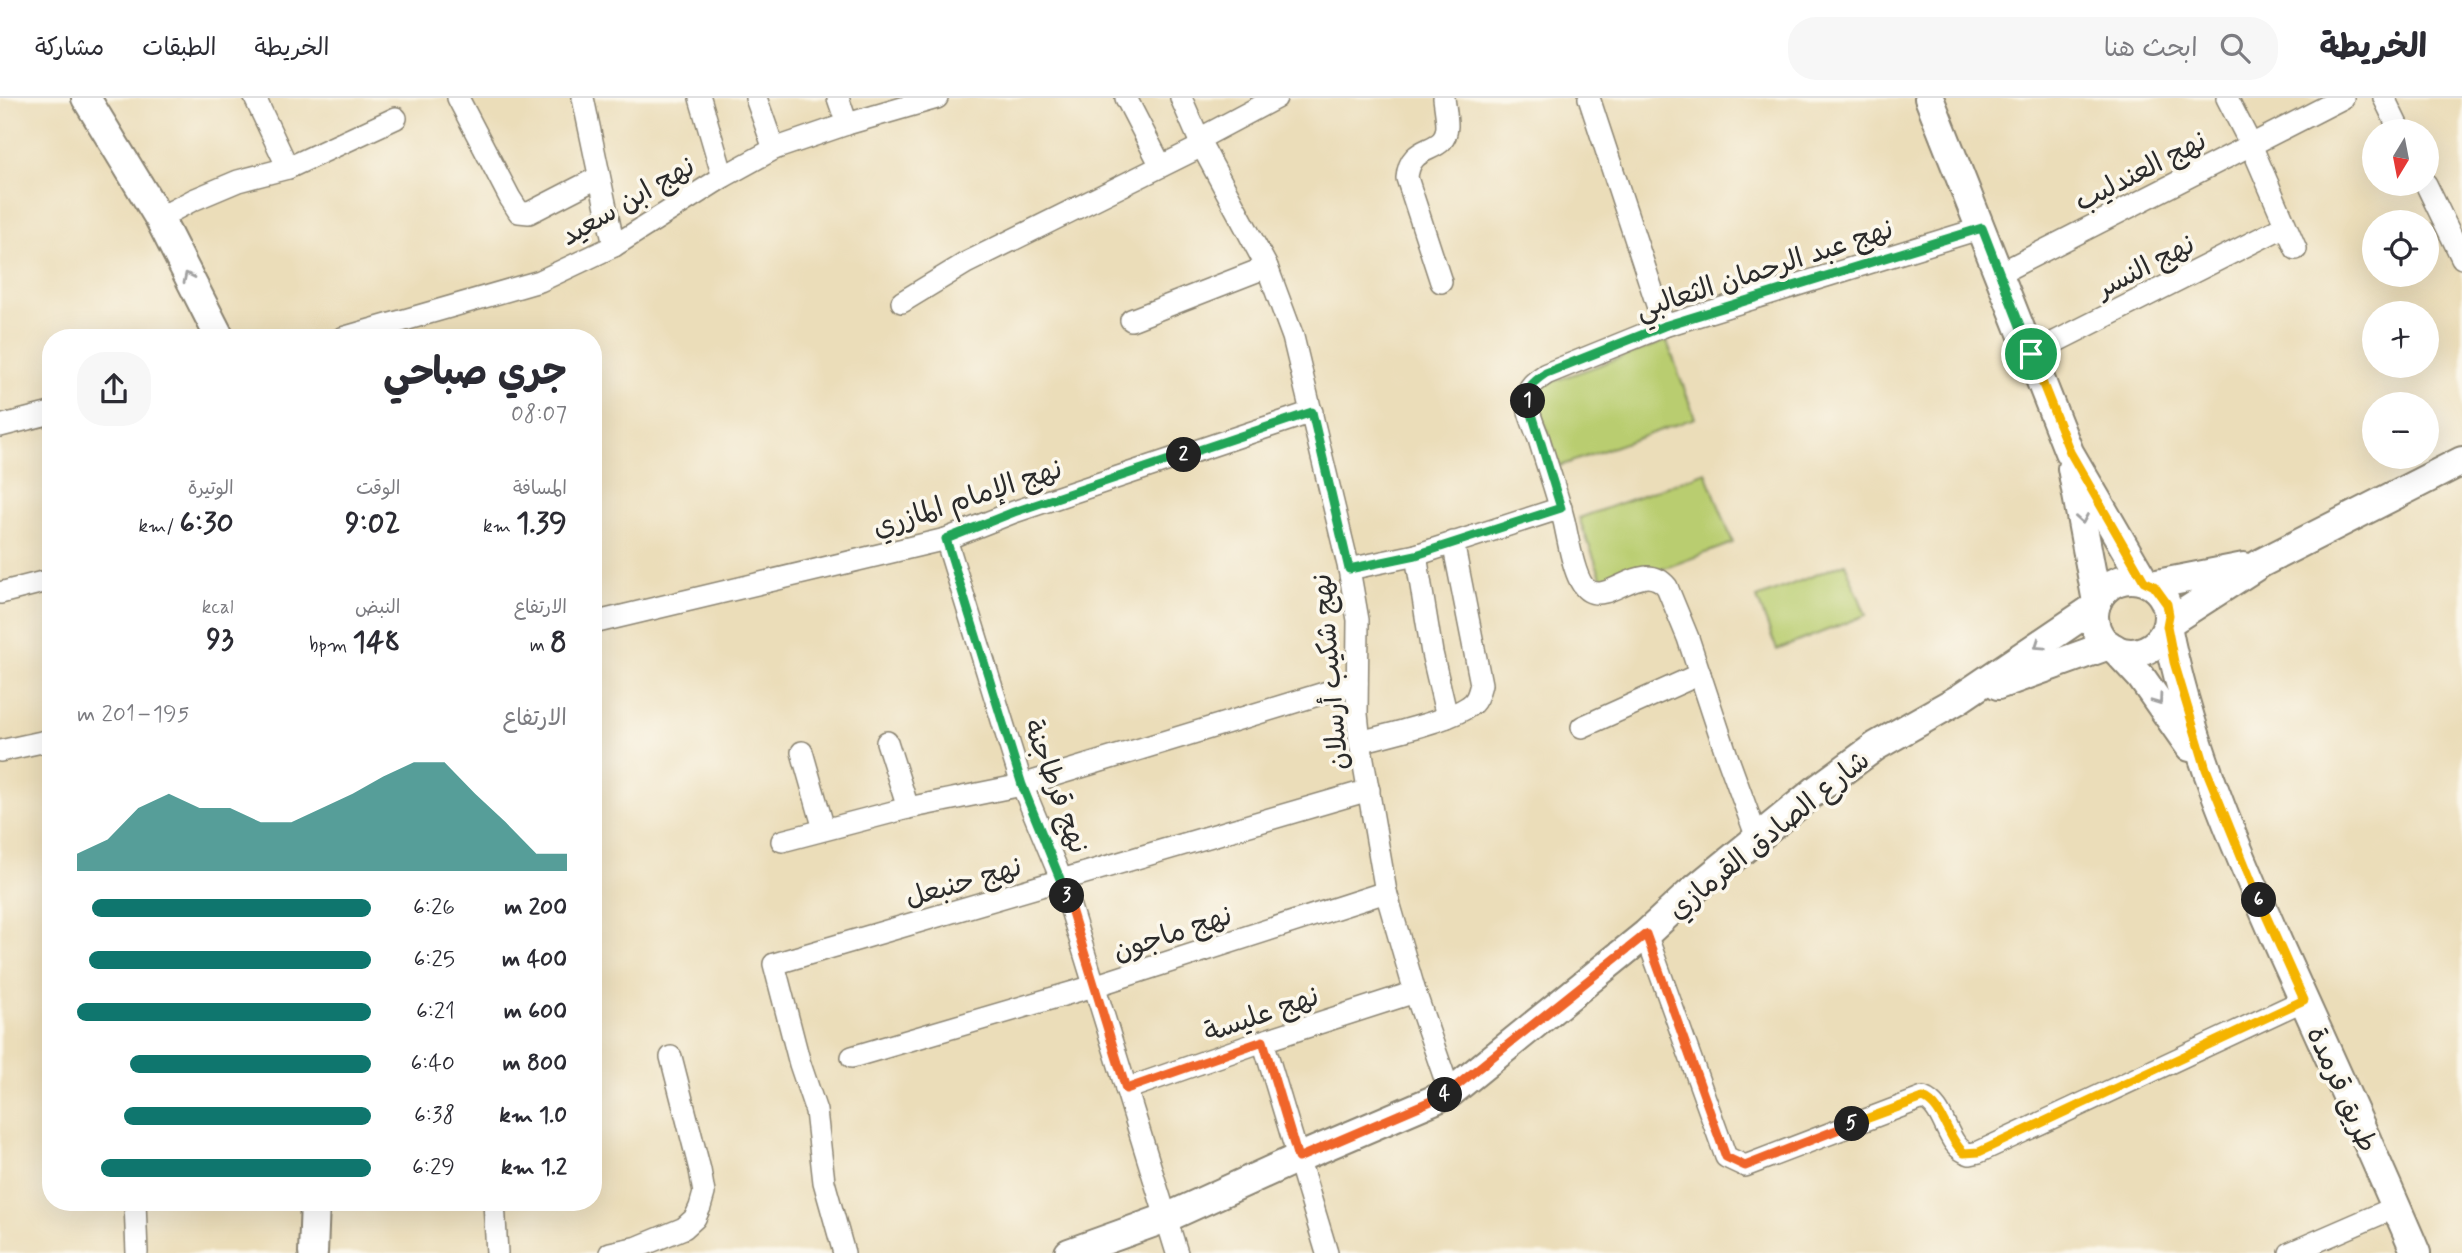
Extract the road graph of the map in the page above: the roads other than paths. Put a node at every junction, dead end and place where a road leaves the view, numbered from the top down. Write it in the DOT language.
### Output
graph roads {
  1 [pos="86,98"];
  2 [pos="255,98"];
  3 [pos="458,98"];
  4 [pos="583,98"];
  5 [pos="700,98"];
  6 [pos="756,98"];
  7 [pos="838,98"];
  8 [pos="936,98"];
  9 [pos="1126,98"];
  10 [pos="1181,98"];
  11 [pos="1276,98"];
  12 [pos="1444,98"];
  13 [pos="1589,98"];
  14 [pos="1929,98"];
  15 [pos="2227,98"];
  16 [pos="2343,98"];
  17 [pos="2384,98"];
  18 [pos="396,118"];
  19 [pos="2394,119"];
  20 [pos="847,124"];
  21 [pos="1200,143"];
  22 [pos="2251,145"];
  23 [pos="774,149"];
  24 [pos="1161,166"];
  25 [pos="288,168"];
  26 [pos="599,177"];
  27 [pos="723,177"];
  28 [pos="2432,196"];
  29 [pos="159,218"];
  30 [pos="2285,226"];
  31 [pos="1982,228"];
  32 [pos="614,246"];
  33 [pos="2296,249"];
  34 [pos="2462,258"];
  35 [pos="1267,267"];
  36 [pos="2000,273"];
  37 [pos="1441,282"];
  38 [pos="902,303"];
  39 [pos="1131,320"];
  40 [pos="1664,326"];
  41 [pos="215,329"];
  42 [pos="373,329"];
  43 [pos="2031,354"];
  44 [pos="1312,412"];
  45 [pos="42,415"];
  46 [pos="0,426"];
  47 [pos="2070,452"];
  48 [pos="2462,461"];
  49 [pos="1561,508"];
  50 [pos="946,539"];
  51 [pos="1453,542"];
  52 [pos="1416,555"];
  53 [pos="2261,564"];
  54 [pos="1349,569"];
  55 [pos="42,582"];
  56 [pos="2148,583"];
  57 [pos="0,593"];
  58 [pos="2096,605"];
  59 [pos="602,621"];
  60 [pos="2167,624"];
  61 [pos="2111,647"];
  62 [pos="1700,674"];
  63 [pos="1357,683"];
  64 [pos="1959,698"];
  65 [pos="1447,716"];
  66 [pos="1582,727"];
  67 [pos="42,742"];
  68 [pos="887,742"];
  69 [pos="1360,742"];
  70 [pos="0,751"];
  71 [pos="802,752"];
  72 [pos="2206,769"];
  73 [pos="1022,785"];
  74 [pos="1369,790"];
  75 [pos="908,808"];
  76 [pos="824,829"];
  77 [pos="1757,838"];
  78 [pos="782,841"];
  79 [pos="1062,881"];
  80 [pos="1386,892"];
  81 [pos="1646,934"];
  82 [pos="1094,986"];
  83 [pos="1415,992"];
  84 [pos="2304,1000"];
  85 [pos="1263,1041"];
  86 [pos="671,1057"];
  87 [pos="852,1057"];
  88 [pos="1126,1089"];
  89 [pos="1450,1093"];
  90 [pos="1298,1158"];
  91 [pos="2396,1207"];
  92 [pos="135,1211"];
  93 [pos="315,1211"];
  94 [pos="495,1211"];
  95 [pos="1166,1218"];
  96 [pos="137,1253"];
  97 [pos="313,1253"];
  98 [pos="497,1253"];
  99 [pos="610,1253"];
  100 [pos="844,1253"];
  101 [pos="1069,1253"];
  102 [pos="1178,1253"];
  103 [pos="1326,1253"];
  104 [pos="2290,1253"];
  105 [pos="2416,1253"];
  1 -- 29 [label="main road"];
  2 -- 25 [label="street"];
  3 -- 26 [label="street"];
  4 -- 26 [label="street"];
  5 -- 27 [label="street"];
  6 -- 23 [label="street"];
  7 -- 20 [label="street"];
  8 -- 20 [label="street, نهج ابن سعيد"];
  9 -- 24 [label="street"];
  10 -- 21 [label="street, نهج شكيب أرسلان"];
  11 -- 21 [label="street"];
  12 -- 37 [label="street"];
  13 -- 40 [label="street"];
  14 -- 31 [label="main road"];
  15 -- 22 [label="street"];
  16 -- 22 [label="street, نهج العندليب"];
  17 -- 19 [label="street"];
  18 -- 25 [label="street"];
  20 -- 23 [label="street, نهج ابن سعيد"];
  21 -- 24 [label="street"];
  21 -- 35 [label="street, نهج شكيب أرسلان"];
  22 -- 30 [label="street"];
  22 -- 36 [label="street, نهج العندليب"];
  23 -- 27 [label="street, نهج ابن سعيد"];
  24 -- 38 [label="street"];
  25 -- 29 [label="street"];
  26 -- 32 [label="street"];
  27 -- 32 [label="street, نهج ابن سعيد"];
  28 -- 34 [label="street"];
  41 -- 29 [label="main road, one-way"];
  30 -- 33 [label="street"];
  30 -- 43 [label="street, نهج النسر"];
  31 -- 36 [label="main road"];
  31 -- 40 [label="street, نهج عبد الرحمان الثعالبي"];
  32 -- 42 [label="street, نهج ابن سعيد"];
  35 -- 39 [label="street"];
  35 -- 44 [label="street, نهج شكيب أرسلان"];
  36 -- 43 [label="main road"];
  40 -- 49 [label="street, نهج عبد الرحمان الثعالبي"];
  43 -- 47 [label="main road"];
  44 -- 50 [label="street, نهج الإمام المازري"];
  44 -- 54 [label="street, نهج شكيب أرسلان"];
  45 -- 46 [label="street"];
  47 -- 56 [label="main road"];
  47 -- 58 [label="main road, one-way"];
  48 -- 53 [label="main road"];
  49 -- 51 [label="street"];
  49 -- 62 [label="street"];
  50 -- 59 [label="street, نهج الإمام المازري"];
  50 -- 73 [label="street, نهج قرطاجنة"];
  51 -- 52 [label="street"];
  51 -- 65 [label="street"];
  52 -- 54 [label="street"];
  52 -- 65 [label="street"];
  53 -- 56 [label="main road"];
  53 -- 60 [label="main road"];
  54 -- 63 [label="street, نهج شكيب أرسلان"];
  55 -- 57 [label="street"];
  56 -- 58 [label="main road"];
  56 -- 60 [label="main road"];
  58 -- 61 [label="main road"];
  58 -- 64 [label="main road, شارع الصادق القرمازي, one-way"];
  60 -- 61 [label="main road"];
  60 -- 72 [label="main road, طريق قرمدة"];
  61 -- 64 [label="main road, شارع الصادق القرمازي"];
  61 -- 72 [label="main road, طريق قرمدة, one-way"];
  62 -- 66 [label="street"];
  62 -- 77 [label="street"];
  63 -- 69 [label="street, نهج شكيب أرسلان"];
  63 -- 73 [label="street"];
  64 -- 77 [label="main road, شارع الصادق القرمازي"];
  65 -- 69 [label="street"];
  67 -- 70 [label="street"];
  68 -- 75 [label="street"];
  69 -- 74 [label="street, نهج شكيب أرسلان"];
  71 -- 76 [label="street"];
  72 -- 84 [label="main road, طريق قرمدة"];
  73 -- 75 [label="street"];
  73 -- 79 [label="street, نهج قرطاجنة"];
  74 -- 79 [label="street, نهج حنبعل"];
  74 -- 80 [label="street, نهج شكيب أرسلان"];
  75 -- 76 [label="street"];
  76 -- 78 [label="street"];
  77 -- 81 [label="main road, شارع الصادق القرمازي"];
  79 -- 82 [label="street, نهج قرطاجنة"];
  79 -- 100 [label="street, نهج حنبعل"];
  80 -- 82 [label="street, نهج ماجون"];
  80 -- 83 [label="street, نهج شكيب أرسلان"];
  81 -- 84 [label="street"];
  81 -- 89 [label="main road, شارع الصادق القرمازي"];
  82 -- 87 [label="street, نهج ماجون"];
  82 -- 88 [label="street, نهج قرطاجنة"];
  83 -- 85 [label="street, نهج عليسة"];
  83 -- 89 [label="street, نهج شكيب أرسلان"];
  84 -- 91 [label="main road, طريق قرمدة"];
  85 -- 88 [label="street, نهج عليسة"];
  85 -- 90 [label="street"];
  86 -- 99 [label="street"];
  88 -- 95 [label="street, نهج قرطاجنة"];
  89 -- 90 [label="main road, شارع الصادق القرمازي"];
  90 -- 95 [label="main road, شارع الصادق القرمازي"];
  90 -- 103 [label="street"];
  91 -- 104 [label="street"];
  91 -- 105 [label="main road, طريق قرمدة"];
  92 -- 96 [label="street"];
  93 -- 97 [label="main road"];
  94 -- 98 [label="street"];
  95 -- 101 [label="main road, شارع الصادق القرمازي"];
  95 -- 102 [label="street, نهج قرطاجنة"];
}
